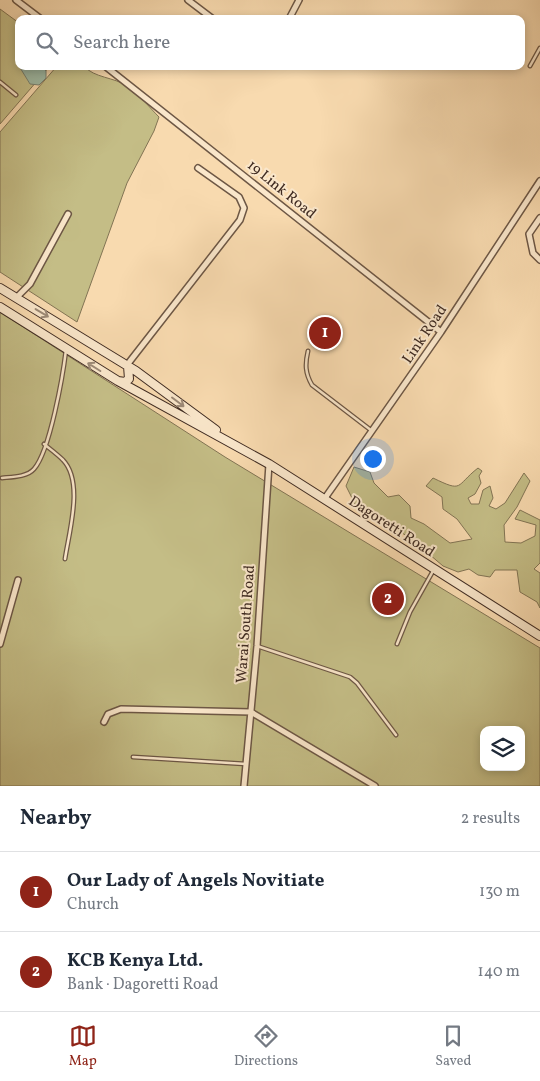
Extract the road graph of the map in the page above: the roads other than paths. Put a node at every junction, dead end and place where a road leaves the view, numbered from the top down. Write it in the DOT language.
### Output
graph roads {
  1 [pos="16,0"];
  2 [pos="188,0"];
  3 [pos="299,0"];
  4 [pos="36,15"];
  5 [pos="208,15"];
  6 [pos="291,15"];
  7 [pos="540,48"];
  8 [pos="530,66"];
  9 [pos="110,70"];
  10 [pos="0,82"];
  11 [pos="16,95"];
  12 [pos="198,168"];
  13 [pos="540,181"];
  14 [pos="68,214"];
  15 [pos="540,218"];
  16 [pos="540,260"];
  17 [pos="0,288"];
  18 [pos="16,298"];
  19 [pos="0,307"];
  20 [pos="441,332"];
  21 [pos="66,349"];
  22 [pos="308,351"];
  23 [pos="127,366"];
  24 [pos="118,381"];
  25 [pos="373,432"];
  26 [pos="229,440"];
  27 [pos="44,444"];
  28 [pos="269,464"];
  29 [pos="2,478"];
  30 [pos="325,498"];
  31 [pos="65,559"];
  32 [pos="433,570"];
  33 [pos="18,580"];
  34 [pos="540,636"];
  35 [pos="0,644"];
  36 [pos="397,644"];
  37 [pos="257,646"];
  38 [pos="251,712"];
  39 [pos="104,722"];
  40 [pos="396,735"];
  41 [pos="133,756"];
  42 [pos="246,764"];
  43 [pos="244,786"];
  44 [pos="375,786"];
  1 -- 4 [label="street"];
  2 -- 5 [label="street"];
  3 -- 6 [label="street"];
  7 -- 8 [label="lane"];
  9 -- 20 [label="street, 19 Link Road"];
  10 -- 11 [label="lane"];
  12 -- 23 [label="street"];
  13 -- 20 [label="street, Link Road"];
  14 -- 18 [label="street"];
  15 -- 16 [label="street"];
  17 -- 18 [label="main road, Dagoretti Road"];
  18 -- 23 [label="main road, Dagoretti Road, one-way"];
  19 -- 21 [label="main road, Dagoretti Road"];
  20 -- 25 [label="street, Link Road"];
  24 -- 21 [label="main road, Dagoretti Road, one-way"];
  21 -- 27 [label="lane"];
  22 -- 25 [label="lane"];
  23 -- 24 [label="main road"];
  23 -- 26 [label="main road, Dagoretti Road, one-way"];
  24 -- 26 [label="main road, Dagoretti Road"];
  25 -- 30 [label="street, Link Road"];
  26 -- 28 [label="main road, Dagoretti Road"];
  27 -- 29 [label="lane"];
  27 -- 31 [label="lane"];
  28 -- 30 [label="main road, Dagoretti Road"];
  28 -- 37 [label="street, Warai South Road"];
  30 -- 32 [label="main road, Dagoretti Road"];
  32 -- 34 [label="main road, Dagoretti Road"];
  32 -- 36 [label="lane"];
  33 -- 35 [label="street"];
  37 -- 38 [label="street, Warai South Road"];
  37 -- 40 [label="lane"];
  38 -- 39 [label="street"];
  38 -- 42 [label="street, Warai South Road"];
  38 -- 44 [label="street"];
  41 -- 42 [label="lane"];
  42 -- 43 [label="street, Warai South Road"];
}
